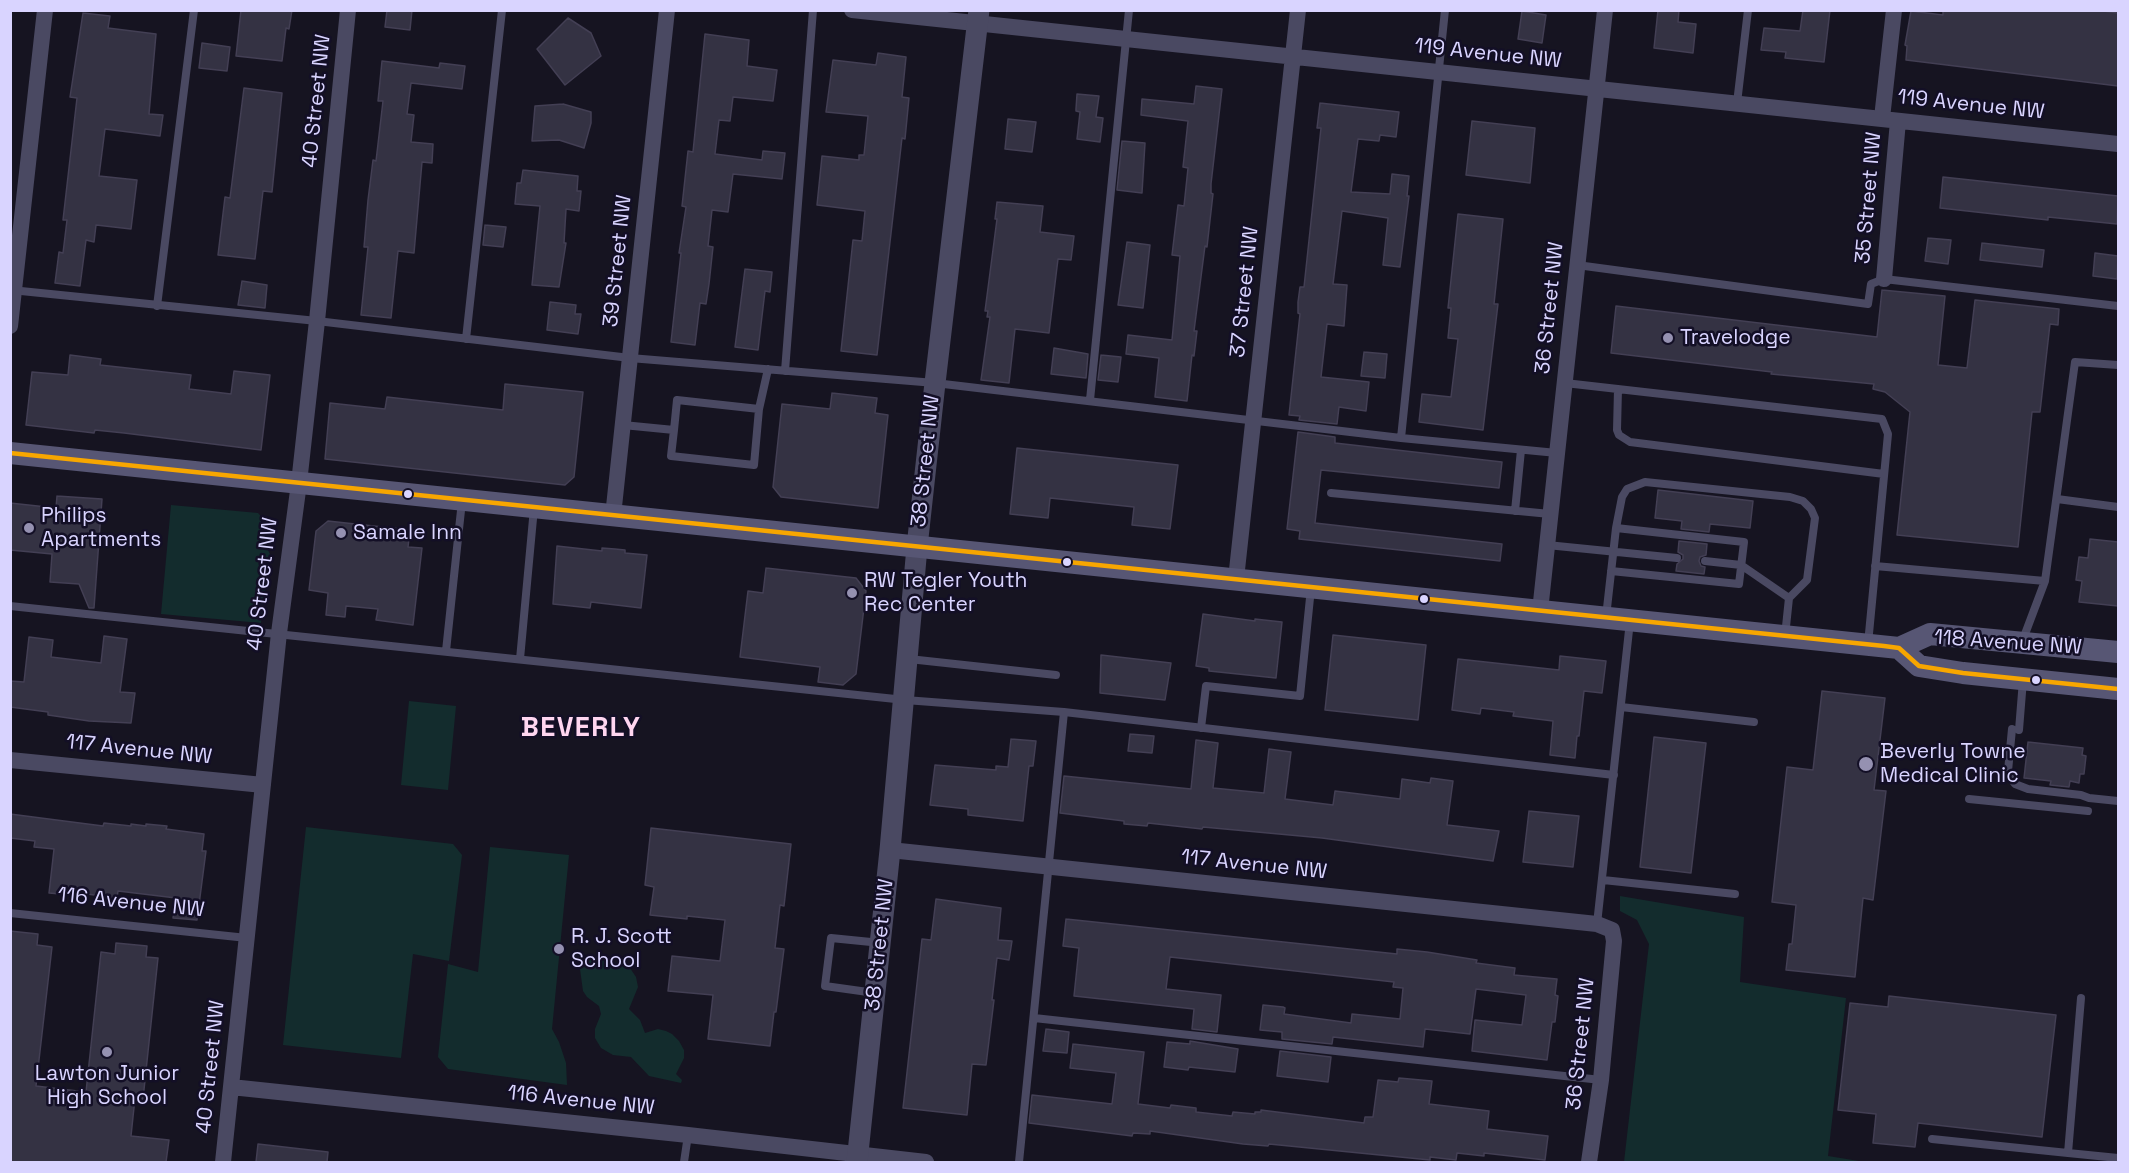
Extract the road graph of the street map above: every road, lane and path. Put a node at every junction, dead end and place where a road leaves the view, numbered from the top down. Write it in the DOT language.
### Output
graph roads {
  1 [pos="45,10"];
  2 [pos="194,10"];
  3 [pos="348,10"];
  4 [pos="502,10"];
  5 [pos="668,10"];
  6 [pos="813,10"];
  7 [pos="852,10"];
  8 [pos="1129,10"];
  9 [pos="1298,10"];
  10 [pos="1444,10"];
  11 [pos="1605,10"];
  12 [pos="1748,10"];
  13 [pos="1894,10"];
  14 [pos="978,17"];
  15 [pos="1125,39"];
  16 [pos="1293,57"];
  17 [pos="1438,72"];
  18 [pos="1596,88"];
  19 [pos="1737,103"];
  20 [pos="1890,120"];
  21 [pos="2118,144"];
  22 [pos="1577,265"];
  23 [pos="1884,279"];
  24 [pos="13,290"];
  25 [pos="158,306"];
  26 [pos="2118,306"];
  27 [pos="317,321"];
  28 [pos="10,326"];
  29 [pos="466,339"];
  30 [pos="630,358"];
  31 [pos="2118,365"];
  32 [pos="768,369"];
  33 [pos="785,371"];
  34 [pos="935,383"];
  35 [pos="1565,383"];
  36 [pos="1618,389"];
  37 [pos="1090,400"];
  38 [pos="759,409"];
  39 [pos="1254,421"];
  40 [pos="623,425"];
  41 [pos="674,430"];
  42 [pos="1401,438"];
  43 [pos="1521,450"];
  44 [pos="10,453"];
  45 [pos="1557,453"];
  46 [pos="1884,474"];
  47 [pos="299,483"];
  48 [pos="1331,493"];
  49 [pos="2057,499"];
  50 [pos="462,500"];
  51 [pos="2118,507"];
  52 [pos="534,508"];
  53 [pos="1515,511"];
  54 [pos="1550,514"];
  55 [pos="613,516"];
  56 [pos="1616,528"];
  57 [pos="1547,545"];
  58 [pos="917,547"];
  59 [pos="1613,552"];
  60 [pos="1677,558"];
  61 [pos="1706,561"];
  62 [pos="1741,566"];
  63 [pos="1875,566"];
  64 [pos="1611,571"];
  65 [pos="1236,579"];
  66 [pos="2045,581"];
  67 [pos="1311,587"];
  68 [pos="1789,598"];
  69 [pos="10,606"];
  70 [pos="1540,611"];
  71 [pos="1606,618"];
  72 [pos="1630,621"];
  73 [pos="279,633"];
  74 [pos="1785,636"];
  75 [pos="2021,643"];
  76 [pos="1868,644"];
  77 [pos="1899,648"];
  78 [pos="446,651"];
  79 [pos="2118,652"];
  80 [pos="520,659"];
  81 [pos="908,659"];
  82 [pos="1056,675"];
  83 [pos="2023,679"];
  84 [pos="2118,689"];
  85 [pos="905,700"];
  86 [pos="1621,707"];
  87 [pos="1064,712"];
  88 [pos="1754,722"];
  89 [pos="1201,728"];
  90 [pos="10,760"];
  91 [pos="1614,775"];
  92 [pos="263,785"];
  93 [pos="1969,799"];
  94 [pos="2118,801"];
  95 [pos="2088,811"];
  96 [pos="891,850"];
  97 [pos="1049,866"];
  98 [pos="1603,880"];
  99 [pos="1735,894"];
  100 [pos="10,913"];
  101 [pos="1605,927"];
  102 [pos="247,938"];
  103 [pos="881,943"];
  104 [pos="875,993"];
  105 [pos="2081,998"];
  106 [pos="1034,1018"];
  107 [pos="1601,1080"];
  108 [pos="231,1087"];
  109 [pos="688,1135"];
  110 [pos="1932,1140"];
  111 [pos="2068,1154"];
  112 [pos="858,1158"];
  113 [pos="2118,1158"];
  114 [pos="223,1162"];
  115 [pos="684,1162"];
  116 [pos="926,1162"];
  117 [pos="1019,1162"];
  118 [pos="1589,1162"];
  1 -- 24 [label="street"];
  2 -- 25 [label="lane"];
  3 -- 27 [label="street, 40 Street NW"];
  4 -- 29 [label="lane"];
  5 -- 30 [label="street, 39 Street NW"];
  6 -- 33 [label="lane"];
  7 -- 14 [label="street, 119 Avenue NW"];
  8 -- 15 [label="lane"];
  9 -- 16 [label="street, 37 Street NW"];
  10 -- 17 [label="lane"];
  11 -- 18 [label="street, 36 Street NW"];
  12 -- 19 [label="lane"];
  13 -- 20 [label="street, 35 Street NW"];
  14 -- 15 [label="street, 119 Avenue NW"];
  14 -- 34 [label="street, 38 Street NW"];
  15 -- 16 [label="street, 119 Avenue NW"];
  15 -- 37 [label="lane"];
  16 -- 17 [label="street, 119 Avenue NW"];
  16 -- 39 [label="street, 37 Street NW"];
  17 -- 18 [label="street, 119 Avenue NW"];
  17 -- 42 [label="lane"];
  18 -- 19 [label="street, 119 Avenue NW"];
  18 -- 22 [label="street, 36 Street NW"];
  19 -- 20 [label="street, 119 Avenue NW"];
  20 -- 21 [label="street, 119 Avenue NW"];
  20 -- 23 [label="street, 35 Street NW"];
  22 -- 23 [label="lane"];
  22 -- 35 [label="street, 36 Street NW"];
  23 -- 26 [label="lane"];
  24 -- 25 [label="lane"];
  24 -- 28 [label="street"];
  25 -- 27 [label="lane"];
  27 -- 29 [label="lane"];
  27 -- 47 [label="street, 40 Street NW"];
  29 -- 30 [label="lane"];
  30 -- 32 [label="lane"];
  30 -- 40 [label="street, 39 Street NW"];
  31 -- 49 [label="lane"];
  32 -- 33 [label="lane"];
  32 -- 38 [label="lane"];
  33 -- 34 [label="lane"];
  34 -- 37 [label="lane"];
  34 -- 58 [label="street, 38 Street NW"];
  35 -- 36 [label="lane"];
  35 -- 45 [label="street, 36 Street NW"];
  36 -- 46 [label="lane"];
  36 -- 46 [label="lane"];
  37 -- 39 [label="lane"];
  38 -- 41 [label="lane"];
  38 -- 41 [label="lane"];
  39 -- 42 [label="lane"];
  39 -- 65 [label="street, 37 Street NW"];
  40 -- 41 [label="lane"];
  40 -- 55 [label="street, 39 Street NW"];
  42 -- 43 [label="lane"];
  43 -- 45 [label="lane"];
  43 -- 53 [label="lane"];
  44 -- 47 [label="main road"];
  45 -- 54 [label="street, 36 Street NW"];
  46 -- 63 [label="lane"];
  47 -- 50 [label="main road"];
  47 -- 73 [label="street, 40 Street NW"];
  48 -- 53 [label="lane"];
  49 -- 51 [label="lane"];
  49 -- 66 [label="lane"];
  50 -- 52 [label="main road"];
  50 -- 78 [label="lane"];
  52 -- 55 [label="main road"];
  52 -- 80 [label="lane"];
  53 -- 54 [label="lane"];
  54 -- 57 [label="street, 36 Street NW"];
  55 -- 58 [label="main road"];
  56 -- 59 [label="lane"];
  56 -- 62 [label="lane"];
  56 -- 68 [label="lane"];
  57 -- 59 [label="lane"];
  57 -- 70 [label="street, 36 Street NW"];
  58 -- 65 [label="main road"];
  58 -- 81 [label="street, 38 Street NW"];
  59 -- 60 [label="lane"];
  59 -- 64 [label="lane"];
  61 -- 62 [label="lane"];
  62 -- 64 [label="lane"];
  62 -- 68 [label="lane"];
  63 -- 66 [label="lane"];
  63 -- 76 [label="lane"];
  64 -- 71 [label="lane"];
  65 -- 67 [label="main road"];
  66 -- 75 [label="lane"];
  67 -- 70 [label="main road"];
  67 -- 89 [label="lane"];
  68 -- 74 [label="lane"];
  69 -- 73 [label="lane"];
  70 -- 71 [label="main road"];
  71 -- 72 [label="main road"];
  72 -- 74 [label="main road"];
  72 -- 86 [label="lane"];
  73 -- 78 [label="lane"];
  73 -- 92 [label="street, 40 Street NW"];
  74 -- 76 [label="main road"];
  75 -- 77 [label="main road, 118 Avenue NW"];
  75 -- 79 [label="main road, 118 Avenue NW"];
  76 -- 77 [label="main road"];
  77 -- 83 [label="main road, 118 Avenue NW"];
  78 -- 80 [label="lane"];
  80 -- 85 [label="lane"];
  81 -- 82 [label="lane"];
  81 -- 85 [label="street, 38 Street NW"];
  83 -- 84 [label="main road, 118 Avenue NW"];
  83 -- 94 [label="lane"];
  85 -- 87 [label="lane"];
  85 -- 96 [label="street, 38 Street NW"];
  86 -- 88 [label="lane"];
  86 -- 91 [label="lane"];
  87 -- 89 [label="lane"];
  87 -- 97 [label="lane"];
  89 -- 91 [label="lane"];
  90 -- 92 [label="street, 117 Avenue NW"];
  91 -- 98 [label="lane"];
  92 -- 102 [label="street, 40 Street NW"];
  93 -- 95 [label="lane"];
  96 -- 97 [label="street, 117 Avenue NW"];
  96 -- 103 [label="street, 38 Street NW"];
  97 -- 101 [label="street, 117 Avenue NW"];
  97 -- 106 [label="lane"];
  98 -- 99 [label="lane"];
  98 -- 101 [label="lane"];
  100 -- 102 [label="lane, 116 Avenue NW"];
  101 -- 107 [label="street, 36 Street NW"];
  102 -- 108 [label="street, 40 Street NW"];
  103 -- 104 [label="street, 38 Street NW"];
  103 -- 104 [label="lane"];
  104 -- 112 [label="street, 38 Street NW"];
  105 -- 111 [label="lane"];
  106 -- 107 [label="lane"];
  106 -- 117 [label="lane"];
  107 -- 118 [label="street, 36 Street NW"];
  108 -- 109 [label="street, 116 Avenue NW"];
  108 -- 114 [label="street, 40 Street NW"];
  109 -- 112 [label="street, 116 Avenue NW"];
  109 -- 115 [label="lane"];
  110 -- 111 [label="lane"];
  111 -- 113 [label="lane"];
  112 -- 116 [label="street, 116 Avenue NW"];
}
